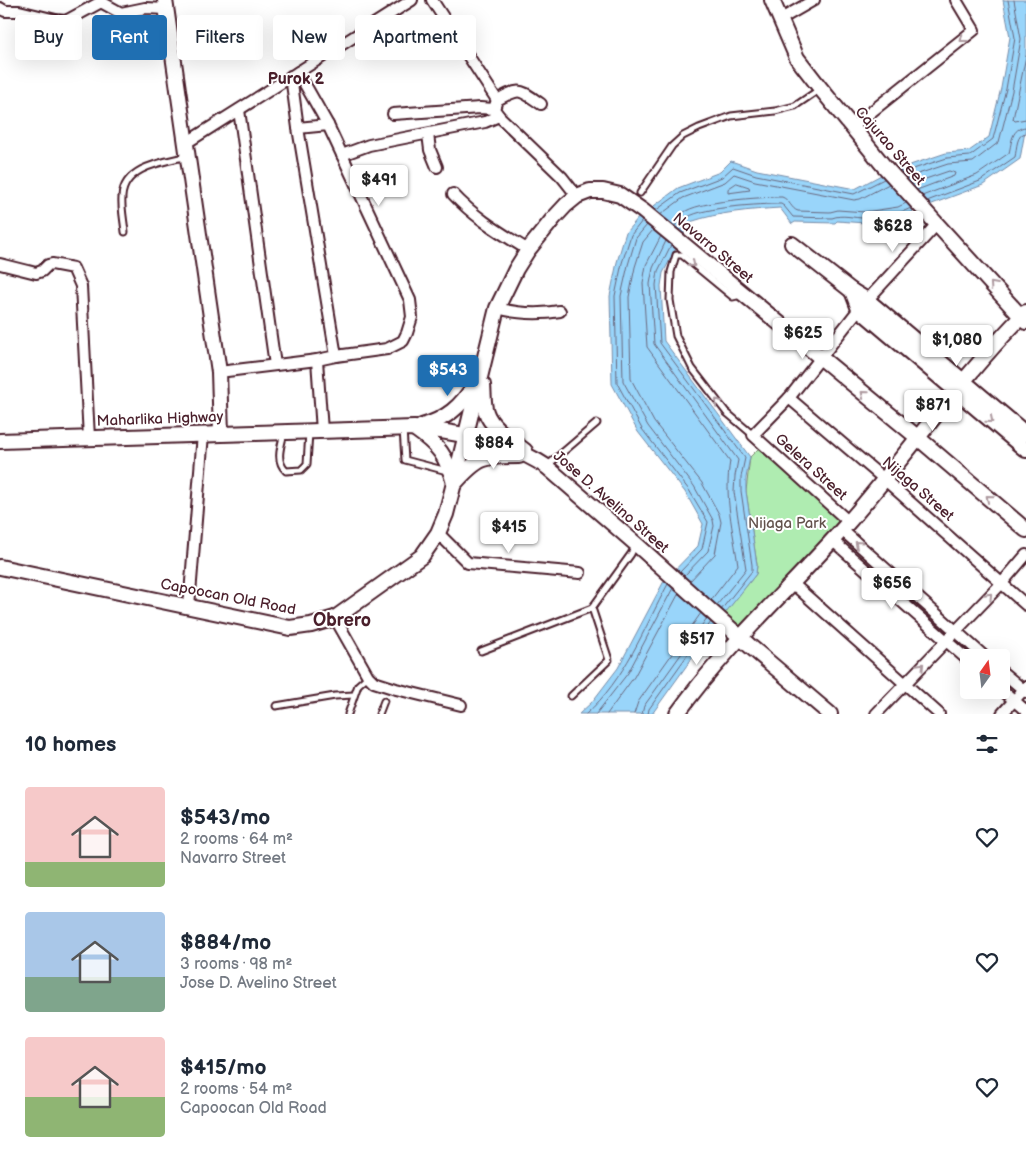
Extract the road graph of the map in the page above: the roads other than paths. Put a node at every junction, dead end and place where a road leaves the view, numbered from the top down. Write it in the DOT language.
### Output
graph roads {
  1 [pos="412,0"];
  2 [pos="432,0"];
  3 [pos="772,0"];
  4 [pos="814,0"];
  5 [pos="956,0"];
  6 [pos="101,1"];
  7 [pos="165,4"];
  8 [pos="0,8"];
  9 [pos="781,19"];
  10 [pos="295,74"];
  11 [pos="820,89"];
  12 [pos="541,104"];
  13 [pos="497,109"];
  14 [pos="238,110"];
  15 [pos="393,114"];
  16 [pos="328,125"];
  17 [pos="298,128"];
  18 [pos="851,128"];
  19 [pos="428,134"];
  20 [pos="187,149"];
  21 [pos="342,155"];
  22 [pos="437,167"];
  23 [pos="640,193"];
  24 [pos="453,194"];
  25 [pos="578,196"];
  26 [pos="936,222"];
  27 [pos="125,232"];
  28 [pos="792,244"];
  29 [pos="528,250"];
  30 [pos="0,264"];
  31 [pos="744,294"];
  32 [pos="863,304"];
  33 [pos="497,308"];
  34 [pos="560,311"];
  35 [pos="1025,317"];
  36 [pos="336,356"];
  37 [pos="820,358"];
  38 [pos="317,360"];
  39 [pos="275,365"];
  40 [pos="483,368"];
  41 [pos="219,372"];
  42 [pos="959,386"];
  43 [pos="790,398"];
  44 [pos="597,423"];
  45 [pos="409,428"];
  46 [pos="315,431"];
  47 [pos="285,432"];
  48 [pos="221,433"];
  49 [pos="203,434"];
  50 [pos="1026,434"];
  51 [pos="466,435"];
  52 [pos="753,435"];
  53 [pos="917,437"];
  54 [pos="89,438"];
  55 [pos="0,441"];
  56 [pos="1026,450"];
  57 [pos="532,456"];
  58 [pos="547,466"];
  59 [pos="453,478"];
  60 [pos="884,479"];
  61 [pos="841,530"];
  62 [pos="1026,530"];
  63 [pos="438,533"];
  64 [pos="636,544"];
  65 [pos="1026,555"];
  66 [pos="0,567"];
  67 [pos="580,573"];
  68 [pos="791,582"];
  69 [pos="1002,583"];
  70 [pos="1026,605"];
  71 [pos="189,606"];
  72 [pos="592,608"];
  73 [pos="335,618"];
  74 [pos="955,631"];
  75 [pos="740,637"];
  76 [pos="946,641"];
  77 [pos="976,649"];
  78 [pos="481,651"];
  79 [pos="960,653"];
  80 [pos="368,676"];
  81 [pos="1010,677"];
  82 [pos="904,684"];
  83 [pos="1025,689"];
  84 [pos="354,695"];
  85 [pos="571,696"];
  86 [pos="1010,697"];
  87 [pos="1014,700"];
  88 [pos="384,701"];
  89 [pos="461,704"];
  90 [pos="276,706"];
  91 [pos="1026,711"];
  92 [pos="348,714"];
  93 [pos="379,714"];
  94 [pos="677,714"];
  95 [pos="830,714"];
  96 [pos="876,714"];
  97 [pos="938,714"];
  98 [pos="1002,714"];
  1 -- 10 [label="street"];
  2 -- 13 [label="street"];
  3 -- 9 [label="street, Cajurao Street"];
  4 -- 9 [label="street"];
  5 -- 18 [label="street, one-way"];
  6 -- 7 [label="street"];
  6 -- 8 [label="street"];
  7 -- 20 [label="street"];
  9 -- 11 [label="street, Cajurao Street"];
  10 -- 14 [label="street"];
  10 -- 16 [label="street"];
  10 -- 17 [label="street"];
  11 -- 18 [label="street, Cajurao Street"];
  11 -- 23 [label="lane"];
  12 -- 13 [label="street"];
  13 -- 15 [label="street"];
  13 -- 19 [label="street"];
  13 -- 25 [label="street"];
  14 -- 20 [label="street"];
  14 -- 39 [label="street"];
  16 -- 17 [label="street"];
  16 -- 21 [label="street"];
  17 -- 36 [label="street"];
  18 -- 26 [label="street, Cajurao Street"];
  19 -- 21 [label="street"];
  19 -- 22 [label="street"];
  20 -- 27 [label="lane"];
  20 -- 41 [label="street"];
  21 -- 36 [label="street"];
  24 -- 29 [label="street"];
  25 -- 29 [label="street, Navarro Street"];
  25 -- 31 [label="street, Navarro Street"];
  26 -- 32 [label="street"];
  35 -- 26 [label="street, Cajurao Street, one-way"];
  28 -- 32 [label="street"];
  29 -- 33 [label="street, Navarro Street"];
  30 -- 54 [label="street"];
  31 -- 37 [label="street, Navarro Street"];
  52 -- 31 [label="lane, one-way"];
  32 -- 37 [label="street"];
  32 -- 42 [label="street"];
  33 -- 34 [label="street"];
  33 -- 40 [label="street, Navarro Street"];
  35 -- 42 [label="street"];
  36 -- 38 [label="street"];
  37 -- 43 [label="street"];
  53 -- 37 [label="street, Navarro Street, one-way"];
  38 -- 39 [label="street"];
  38 -- 46 [label="street"];
  39 -- 41 [label="street"];
  40 -- 45 [label="street"];
  40 -- 51 [label="street, Navarro Street"];
  40 -- 57 [label="street"];
  41 -- 48 [label="street"];
  42 -- 50 [label="street"];
  42 -- 53 [label="street"];
  42 -- 56 [label="street, one-way"];
  43 -- 52 [label="street"];
  43 -- 60 [label="street, Nijaga Street"];
  44 -- 58 [label="lane"];
  45 -- 46 [label="street, Jose D. Avelino Street"];
  45 -- 51 [label="street, Jose D. Avelino Street"];
  45 -- 59 [label="street"];
  45 -- 59 [label="lane"];
  46 -- 47 [label="street, Maharlika Highway"];
  46 -- 47 [label="lane"];
  47 -- 48 [label="street, Maharlika Highway"];
  48 -- 49 [label="street, Maharlika Highway"];
  49 -- 54 [label="street, Maharlika Highway"];
  49 -- 71 [label="street"];
  51 -- 57 [label="street, Jose D. Avelino Street"];
  51 -- 59 [label="street, Capoocan Old Road"];
  52 -- 61 [label="street, Gelera Street"];
  53 -- 60 [label="street"];
  62 -- 53 [label="street, Navarro Street, one-way"];
  54 -- 55 [label="street, Maharlika Highway"];
  57 -- 58 [label="street, Jose D. Avelino Street"];
  57 -- 59 [label="street"];
  58 -- 64 [label="street, Jose D. Avelino Street"];
  59 -- 63 [label="street, Capoocan Old Road"];
  60 -- 61 [label="street"];
  60 -- 69 [label="street, Nijaga Street"];
  61 -- 68 [label="street"];
  74 -- 61 [label="street, one-way"];
  61 -- 76 [label="street"];
  63 -- 67 [label="street"];
  63 -- 73 [label="street, Capoocan Old Road"];
  64 -- 72 [label="lane"];
  64 -- 75 [label="street, Jose D. Avelino Street"];
  65 -- 69 [label="street"];
  66 -- 71 [label="street, Capoocan Old Road"];
  68 -- 75 [label="street"];
  68 -- 82 [label="street"];
  69 -- 70 [label="street, Nijaga Street"];
  74 -- 69 [label="street, one-way"];
  71 -- 73 [label="street, Capoocan Old Road"];
  72 -- 78 [label="lane"];
  72 -- 85 [label="lane"];
  73 -- 80 [label="street"];
  74 -- 76 [label="street"];
  74 -- 77 [label="street"];
  75 -- 94 [label="street"];
  75 -- 95 [label="street, Jose D. Avelino Street"];
  76 -- 79 [label="street"];
  82 -- 76 [label="street, one-way"];
  80 -- 84 [label="lane"];
  80 -- 89 [label="street"];
  81 -- 83 [label="street"];
  82 -- 96 [label="street"];
  82 -- 97 [label="street"];
  83 -- 87 [label="street"];
  84 -- 90 [label="lane"];
  84 -- 92 [label="lane"];
  86 -- 87 [label="street"];
  87 -- 91 [label="street"];
  87 -- 98 [label="street"];
  88 -- 93 [label="lane"];
}
